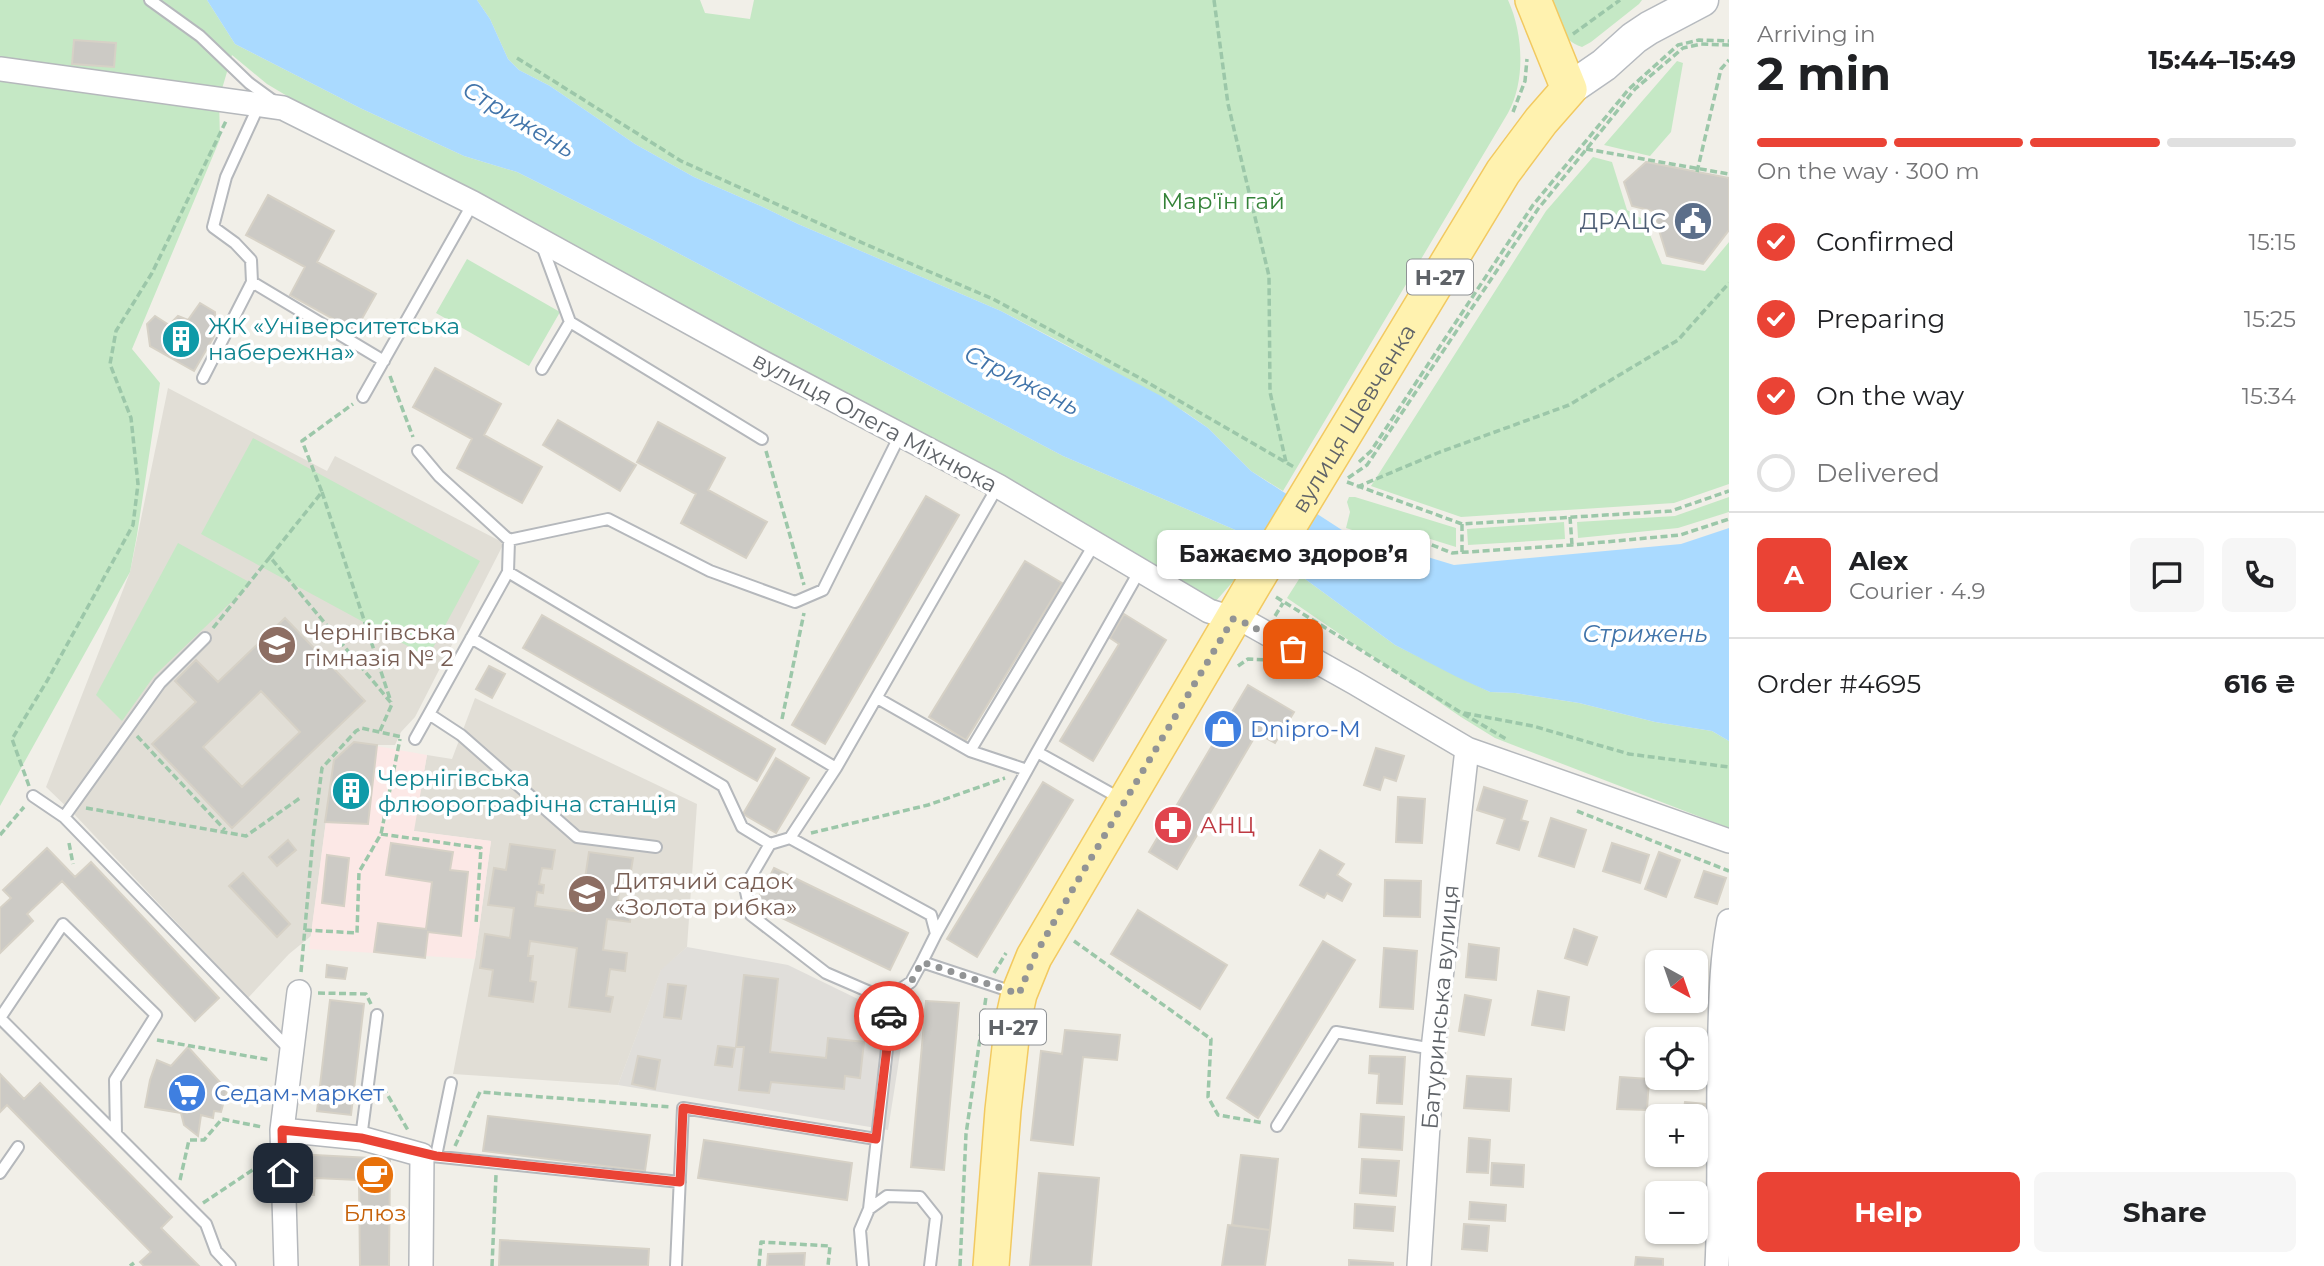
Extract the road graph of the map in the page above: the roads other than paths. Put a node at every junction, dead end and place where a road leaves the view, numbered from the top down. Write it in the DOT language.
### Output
graph roads {
  1 [pos="150,0"];
  2 [pos="1533,0"];
  3 [pos="1663,0"];
  4 [pos="1702,0"];
  5 [pos="1558,35"];
  6 [pos="1599,55"];
  7 [pos="0,69"];
  8 [pos="1569,89"];
  9 [pos="259,104"];
  10 [pos="283,108"];
  11 [pos="473,203"];
  12 [pos="540,240"];
  13 [pos="252,282"];
  14 [pos="570,322"];
  15 [pos="384,361"];
  16 [pos="542,369"];
  17 [pos="203,378"];
  18 [pos="363,397"];
  19 [pos="900,435"];
  20 [pos="762,439"];
  21 [pos="418,451"];
  22 [pos="998,486"];
  23 [pos="509,540"];
  24 [pos="1095,543"];
  25 [pos="1140,570"];
  26 [pos="508,572"];
  27 [pos="1233,619"];
  28 [pos="205,638"];
  29 [pos="471,638"];
  30 [pos="877,698"];
  31 [pos="429,715"];
  32 [pos="415,739"];
  33 [pos="1466,749"];
  34 [pos="970,751"];
  35 [pos="1037,751"];
  36 [pos="836,768"];
  37 [pos="1027,770"];
  38 [pos="33,796"];
  39 [pos="1125,802"];
  40 [pos="64,817"];
  41 [pos="790,838"];
  42 [pos="1729,841"];
  43 [pos="770,844"];
  44 [pos="656,847"];
  45 [pos="1729,921"];
  46 [pos="936,934"];
  47 [pos="922,962"];
  48 [pos="1003,989"];
  49 [pos="299,992"];
  50 [pos="886,999"];
  51 [pos="377,1015"];
  52 [pos="0,1018"];
  53 [pos="1433,1049"];
  54 [pos="290,1057"];
  55 [pos="451,1083"];
  56 [pos="1277,1126"];
  57 [pos="116,1135"];
  58 [pos="361,1138"];
  59 [pos="876,1139"];
  60 [pos="282,1140"];
  61 [pos="18,1147"];
  62 [pos="429,1155"];
  63 [pos="0,1173"];
  64 [pos="680,1182"];
  65 [pos="869,1209"];
  66 [pos="230,1266"];
  67 [pos="286,1266"];
  68 [pos="421,1266"];
  69 [pos="676,1266"];
  70 [pos="863,1266"];
  71 [pos="930,1266"];
  72 [pos="991,1266"];
  73 [pos="1419,1266"];
  74 [pos="1717,1266"];
  1 -- 10 [label="lane"];
  2 -- 5 [label="main road"];
  3 -- 6 [label="main road, Н-27"];
  4 -- 8 [label="main road, Н-27"];
  5 -- 6 [label="main road"];
  5 -- 8 [label="main road"];
  6 -- 8 [label="main road, Н-27"];
  7 -- 9 [label="street, вулиця Олега Міхнюка"];
  8 -- 27 [label="main road, вулиця Шевченка / Н-27"];
  9 -- 10 [label="street, вулиця Олега Міхнюка"];
  9 -- 13 [label="lane"];
  10 -- 11 [label="street, вулиця Олега Міхнюка"];
  11 -- 12 [label="street, вулиця Олега Міхнюка"];
  11 -- 15 [label="lane"];
  12 -- 14 [label="lane"];
  12 -- 19 [label="street, вулиця Олега Міхнюка"];
  13 -- 15 [label="lane"];
  13 -- 17 [label="lane"];
  14 -- 16 [label="lane"];
  14 -- 20 [label="lane"];
  15 -- 18 [label="lane"];
  19 -- 22 [label="street, вулиця Олега Міхнюка"];
  19 -- 23 [label="lane"];
  21 -- 23 [label="lane"];
  22 -- 24 [label="street, вулиця Олега Міхнюка"];
  22 -- 30 [label="lane"];
  23 -- 26 [label="lane"];
  24 -- 25 [label="street, вулиця Олега Міхнюка"];
  24 -- 34 [label="lane"];
  25 -- 27 [label="street, вулиця Олега Міхнюка"];
  25 -- 35 [label="lane"];
  26 -- 29 [label="lane"];
  26 -- 36 [label="lane"];
  27 -- 33 [label="street, вулиця Олега Міхнюка"];
  27 -- 39 [label="main road, вулиця Шевченка / Н-27"];
  28 -- 40 [label="lane"];
  29 -- 31 [label="lane"];
  29 -- 43 [label="lane"];
  30 -- 34 [label="lane"];
  30 -- 36 [label="lane"];
  31 -- 32 [label="lane"];
  31 -- 44 [label="lane"];
  33 -- 42 [label="street, вулиця Олега Міхнюка"];
  33 -- 53 [label="street, Батуринська вулиця"];
  34 -- 37 [label="lane"];
  35 -- 37 [label="lane"];
  35 -- 39 [label="lane"];
  36 -- 41 [label="lane"];
  37 -- 46 [label="lane"];
  38 -- 40 [label="lane"];
  39 -- 48 [label="main road, вулиця Шевченка / Н-27"];
  40 -- 54 [label="lane"];
  41 -- 43 [label="lane"];
  41 -- 46 [label="lane"];
  43 -- 50 [label="lane"];
  45 -- 74 [label="street"];
  46 -- 47 [label="lane"];
  47 -- 48 [label="lane"];
  47 -- 50 [label="lane"];
  48 -- 72 [label="main road, вулиця Шевченка / Н-27"];
  49 -- 54 [label="street"];
  50 -- 59 [label="lane"];
  51 -- 58 [label="lane"];
  52 -- 57 [label="lane"];
  52 -- 57 [label="lane"];
  53 -- 56 [label="lane"];
  53 -- 73 [label="street, Батуринська вулиця"];
  54 -- 60 [label="street"];
  55 -- 62 [label="lane"];
  57 -- 66 [label="lane"];
  58 -- 60 [label="street"];
  58 -- 62 [label="street"];
  59 -- 64 [label="lane"];
  59 -- 65 [label="lane"];
  60 -- 67 [label="street"];
  61 -- 63 [label="lane"];
  62 -- 64 [label="lane"];
  62 -- 68 [label="street"];
  64 -- 69 [label="lane"];
  65 -- 70 [label="lane"];
  65 -- 71 [label="lane"];
}
